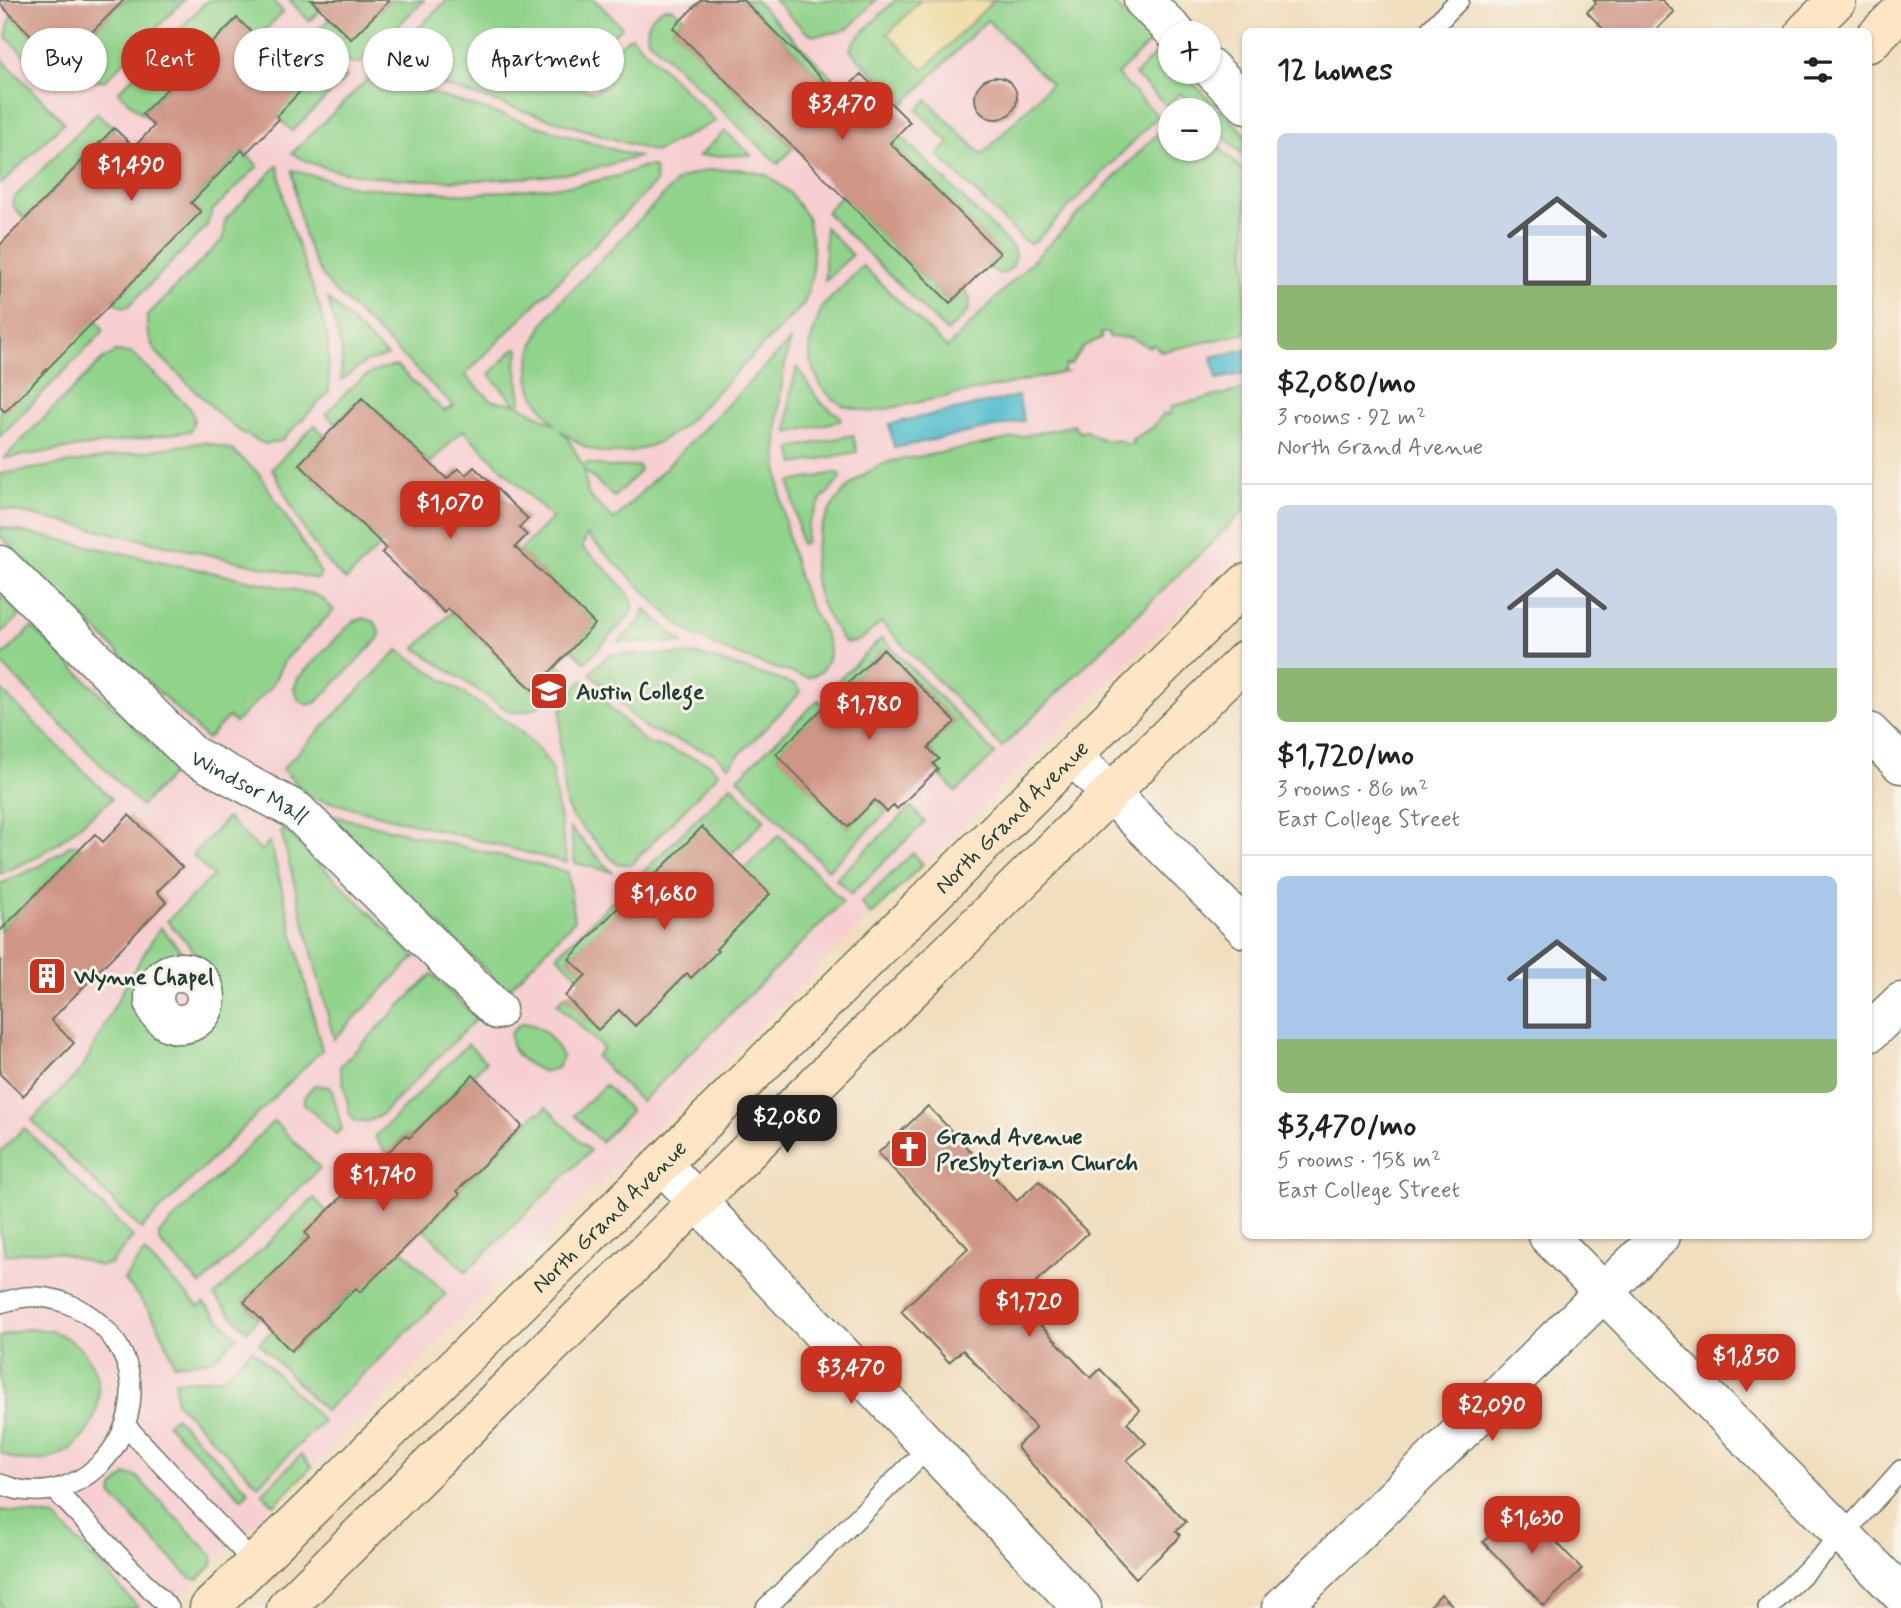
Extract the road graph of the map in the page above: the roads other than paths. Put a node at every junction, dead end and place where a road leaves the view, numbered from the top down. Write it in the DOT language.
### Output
graph roads {
  1 [pos="1143,0"];
  2 [pos="1459,0"];
  3 [pos="1837,0"];
  4 [pos="1901,12"];
  5 [pos="1164,21"];
  6 [pos="1432,28"];
  7 [pos="1809,28"];
  8 [pos="1872,40"];
  9 [pos="1221,78"];
  10 [pos="1242,100"];
  11 [pos="0,565"];
  12 [pos="1242,587"];
  13 [pos="1242,663"];
  14 [pos="1872,735"];
  15 [pos="1073,756"];
  16 [pos="1901,764"];
  17 [pos="1111,793"];
  18 [pos="1242,925"];
  19 [pos="1901,1002"];
  20 [pos="497,1010"];
  21 [pos="1872,1030"];
  22 [pos="662,1164"];
  23 [pos="698,1201"];
  24 [pos="1551,1239"];
  25 [pos="1658,1239"];
  26 [pos="1604,1292"];
  27 [pos="0,1303"];
  28 [pos="126,1426"];
  29 [pos="930,1446"];
  30 [pos="1901,1470"];
  31 [pos="0,1484"];
  32 [pos="54,1489"];
  33 [pos="1843,1535"];
  34 [pos="254,1563"];
  35 [pos="1901,1594"];
  36 [pos="225,1603"];
  37 [pos="169,1608"];
  38 [pos="286,1608"];
  39 [pos="766,1608"];
  40 [pos="1082,1608"];
  41 [pos="1281,1608"];
  42 [pos="1768,1608"];
  1 -- 5 [label="street"];
  2 -- 6 [label="lane"];
  3 -- 7 [label="main road"];
  4 -- 8 [label="main road"];
  9 -- 10 [label="street"];
  11 -- 20 [label="street, Windsor Mall"];
  12 -- 15 [label="main road, North Grand Avenue"];
  13 -- 17 [label="main road"];
  14 -- 16 [label="street"];
  15 -- 17 [label="street"];
  15 -- 22 [label="main road, North Grand Avenue"];
  17 -- 18 [label="street"];
  17 -- 23 [label="main road"];
  19 -- 21 [label="street"];
  22 -- 23 [label="street"];
  22 -- 34 [label="main road, North Grand Avenue"];
  23 -- 29 [label="street"];
  23 -- 38 [label="main road"];
  24 -- 26 [label="street"];
  25 -- 26 [label="street"];
  26 -- 33 [label="street"];
  26 -- 41 [label="street"];
  27 -- 28 [label="lane"];
  28 -- 32 [label="lane"];
  28 -- 34 [label="lane"];
  29 -- 39 [label="lane"];
  29 -- 40 [label="street"];
  30 -- 33 [label="lane"];
  31 -- 32 [label="lane"];
  32 -- 37 [label="lane"];
  33 -- 35 [label="street"];
  33 -- 42 [label="lane"];
  34 -- 36 [label="main road, North Grand Avenue"];
}
